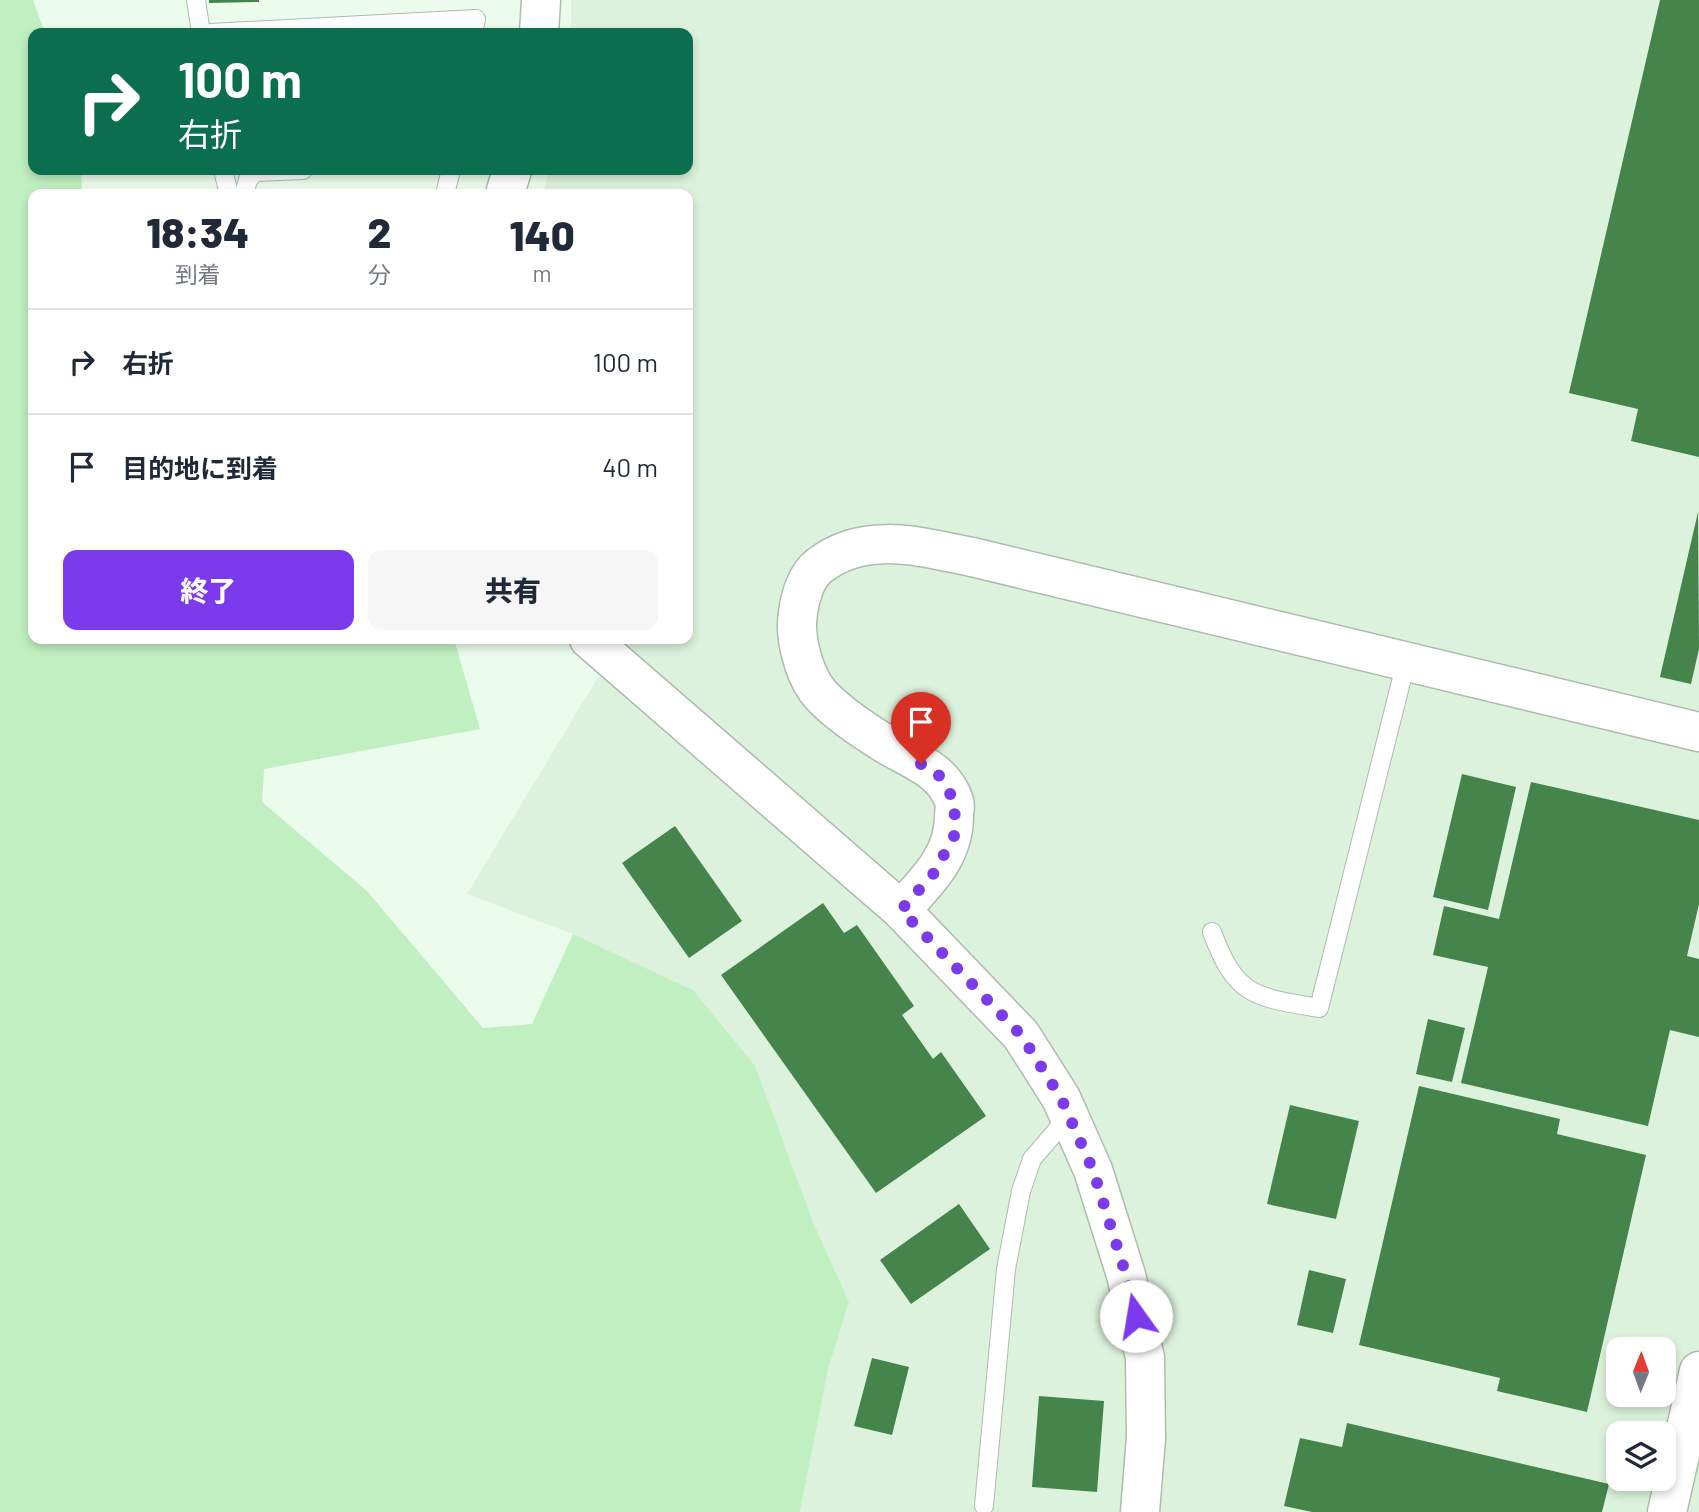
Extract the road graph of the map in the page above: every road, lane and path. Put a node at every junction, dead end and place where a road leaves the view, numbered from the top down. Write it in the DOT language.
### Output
graph roads {
  1 [pos="196,0"];
  2 [pos="541,0"];
  3 [pos="200,28"];
  4 [pos="306,28"];
  5 [pos="475,28"];
  6 [pos="539,28"];
  7 [pos="595,644"];
  8 [pos="1406,662"];
  9 [pos="1699,732"];
  10 [pos="901,910"];
  11 [pos="1213,932"];
  12 [pos="1069,1116"];
  13 [pos="1699,1371"];
  14 [pos="984,1506"];
  15 [pos="1140,1512"];
  16 [pos="1667,1512"];
  1 -- 3 [label="lane"];
  2 -- 6 [label="street"];
  4 -- 5 [label="lane"];
  7 -- 10 [label="street"];
  8 -- 9 [label="street"];
  8 -- 10 [label="street"];
  8 -- 11 [label="lane"];
  10 -- 12 [label="street"];
  12 -- 14 [label="lane"];
  12 -- 15 [label="street"];
  13 -- 16 [label="street"];
}
